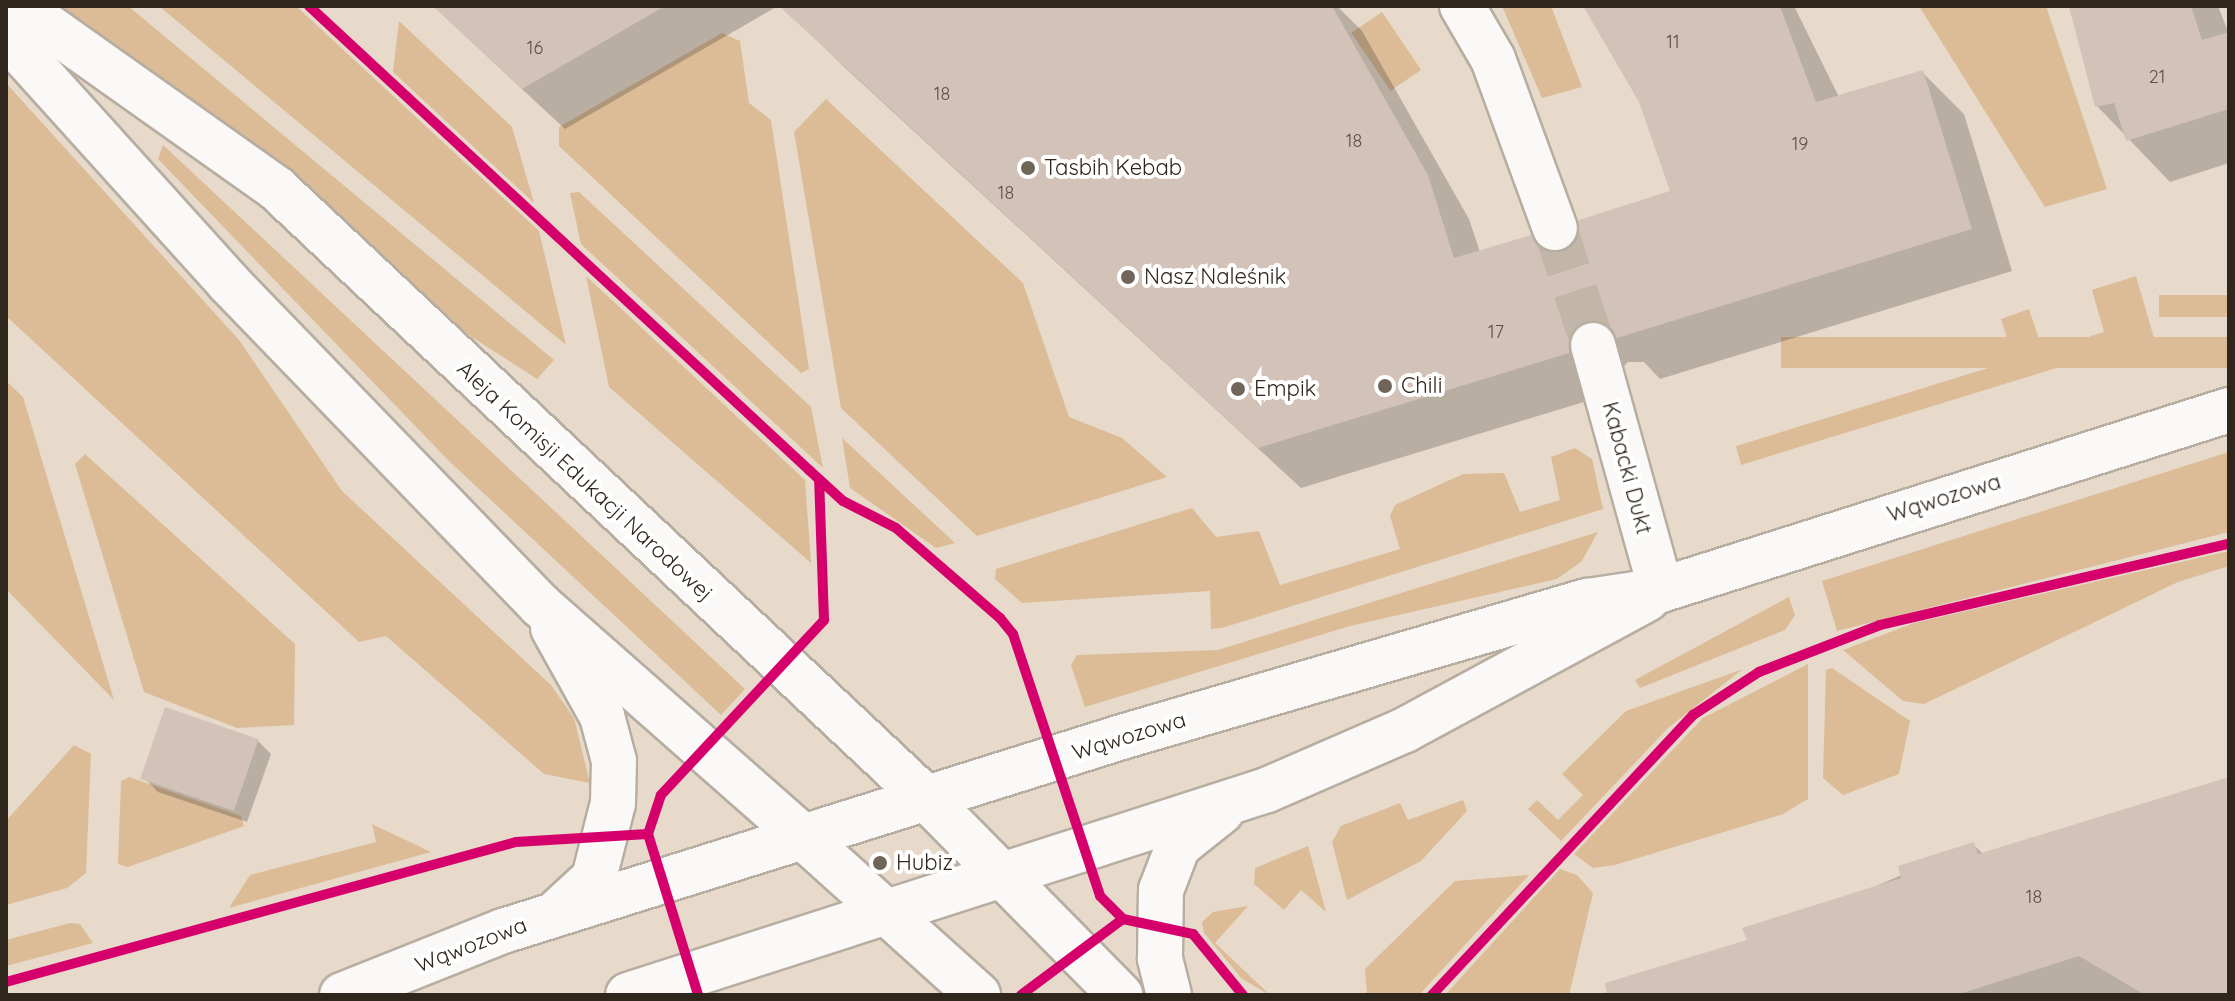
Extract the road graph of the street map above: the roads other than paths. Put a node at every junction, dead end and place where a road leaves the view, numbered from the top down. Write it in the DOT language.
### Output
graph roads {
  1 [pos="19,6"];
  2 [pos="1462,6"];
  3 [pos="6,36"];
  4 [pos="1555,228"];
  5 [pos="1593,345"];
  6 [pos="2229,410"];
  7 [pos="1661,590"];
  8 [pos="540,605"];
  9 [pos="1238,798"];
  10 [pos="928,800"];
  11 [pos="805,839"];
  12 [pos="996,872"];
  13 [pos="887,912"];
  14 [pos="555,914"];
  15 [pos="342,995"];
  16 [pos="628,995"];
  17 [pos="978,995"];
  18 [pos="1120,995"];
  19 [pos="1169,995"];
  1 -- 10 [label="street, Aleja Komisji Edukacji Narodowej"];
  2 -- 4 [label="street"];
  3 -- 8 [label="street"];
  5 -- 7 [label="street, Kabacki Dukt"];
  6 -- 7 [label="street, Wąwozowa"];
  7 -- 9 [label="street, Wąwozowa"];
  7 -- 10 [label="street, Wąwozowa"];
  8 -- 11 [label="street"];
  8 -- 14 [label="street, Wąwozowa"];
  9 -- 12 [label="street, Wąwozowa"];
  9 -- 19 [label="street"];
  10 -- 11 [label="street, Wąwozowa"];
  10 -- 12 [label="street, Aleja Komisji Edukacji Narodowej"];
  11 -- 13 [label="street"];
  11 -- 14 [label="street, Wąwozowa"];
  12 -- 13 [label="street, Wąwozowa"];
  12 -- 18 [label="street, Aleja Komisji Edukacji Narodowej"];
  13 -- 16 [label="street, Wąwozowa"];
  13 -- 17 [label="street"];
  14 -- 15 [label="street, Wąwozowa"];
}
